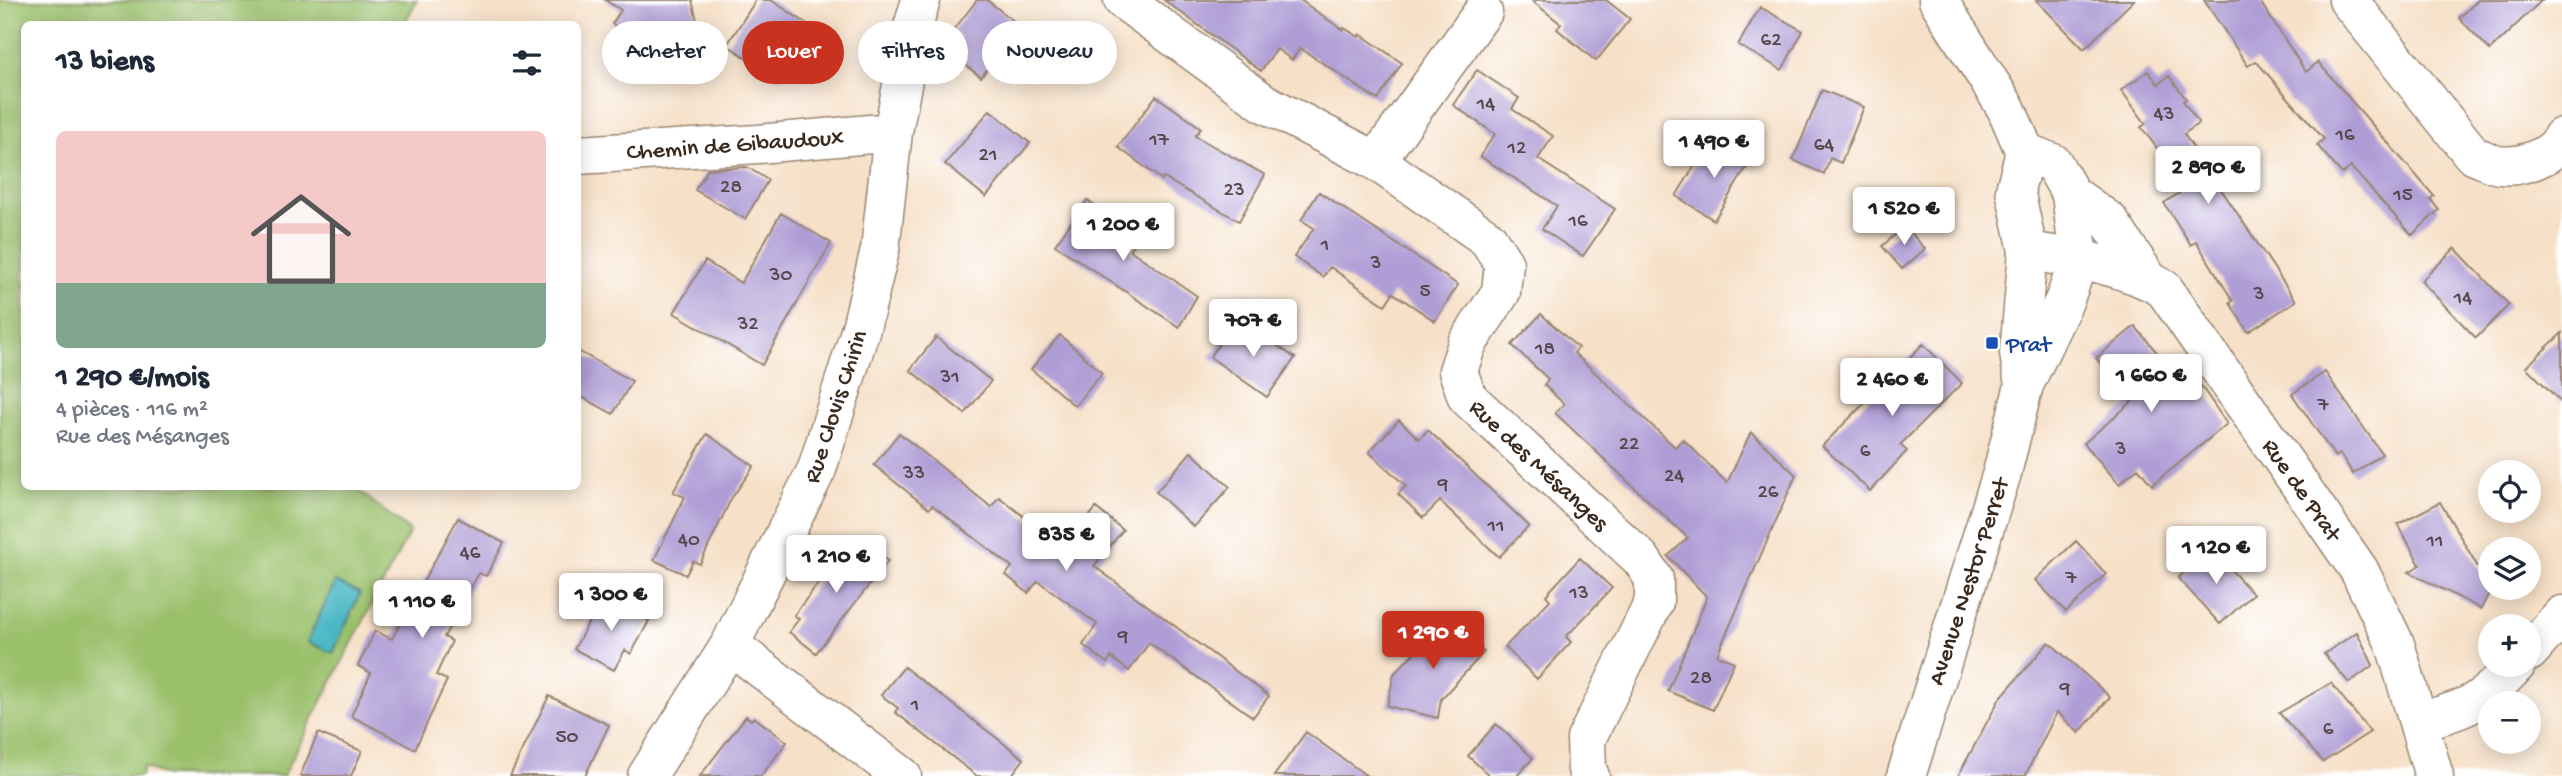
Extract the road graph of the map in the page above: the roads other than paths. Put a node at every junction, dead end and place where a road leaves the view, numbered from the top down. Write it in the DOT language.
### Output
graph roads {
  1 [pos="921,0"];
  2 [pos="1123,0"];
  3 [pos="1938,0"];
  4 [pos="2348,0"];
  5 [pos="1482,12"];
  6 [pos="893,132"];
  7 [pos="2562,137"];
  8 [pos="2025,152"];
  9 [pos="581,155"];
  10 [pos="1376,161"];
  11 [pos="2071,194"];
  12 [pos="2028,251"];
  13 [pos="2079,259"];
  14 [pos="2148,279"];
  15 [pos="2024,385"];
  16 [pos="2562,615"];
  17 [pos="2541,639"];
  18 [pos="730,645"];
  19 [pos="2505,677"];
  20 [pos="2420,721"];
  21 [pos="647,776"];
  22 [pos="902,776"];
  23 [pos="1590,776"];
  24 [pos="1906,776"];
  25 [pos="2434,776"];
  1 -- 6 [label="street, Rue Clovis Chirin"];
  2 -- 10 [label="street, Rue des Mésanges"];
  3 -- 8 [label="street"];
  4 -- 7 [label="street"];
  5 -- 10 [label="street"];
  6 -- 9 [label="street, Chemin de Gibaudoux"];
  6 -- 18 [label="street, Rue Clovis Chirin"];
  8 -- 11 [label="street, Avenue Nestor Perret"];
  8 -- 12 [label="street, Avenue Nestor Perret"];
  10 -- 23 [label="street, Rue des Mésanges"];
  11 -- 13 [label="street, Avenue Nestor Perret"];
  11 -- 14 [label="street, Rue de Prat"];
  12 -- 13 [label="street, Rue de Prat"];
  12 -- 15 [label="street, Avenue Nestor Perret"];
  13 -- 14 [label="street, Rue de Prat"];
  13 -- 15 [label="street, Avenue Nestor Perret"];
  14 -- 20 [label="street, Rue de Prat"];
  15 -- 24 [label="street, Avenue Nestor Perret"];
  16 -- 17 [label="street"];
  18 -- 21 [label="street, Rue Clovis Chirin"];
  18 -- 22 [label="street"];
  19 -- 20 [label="street"];
  20 -- 25 [label="street, Rue de Prat"];
}
